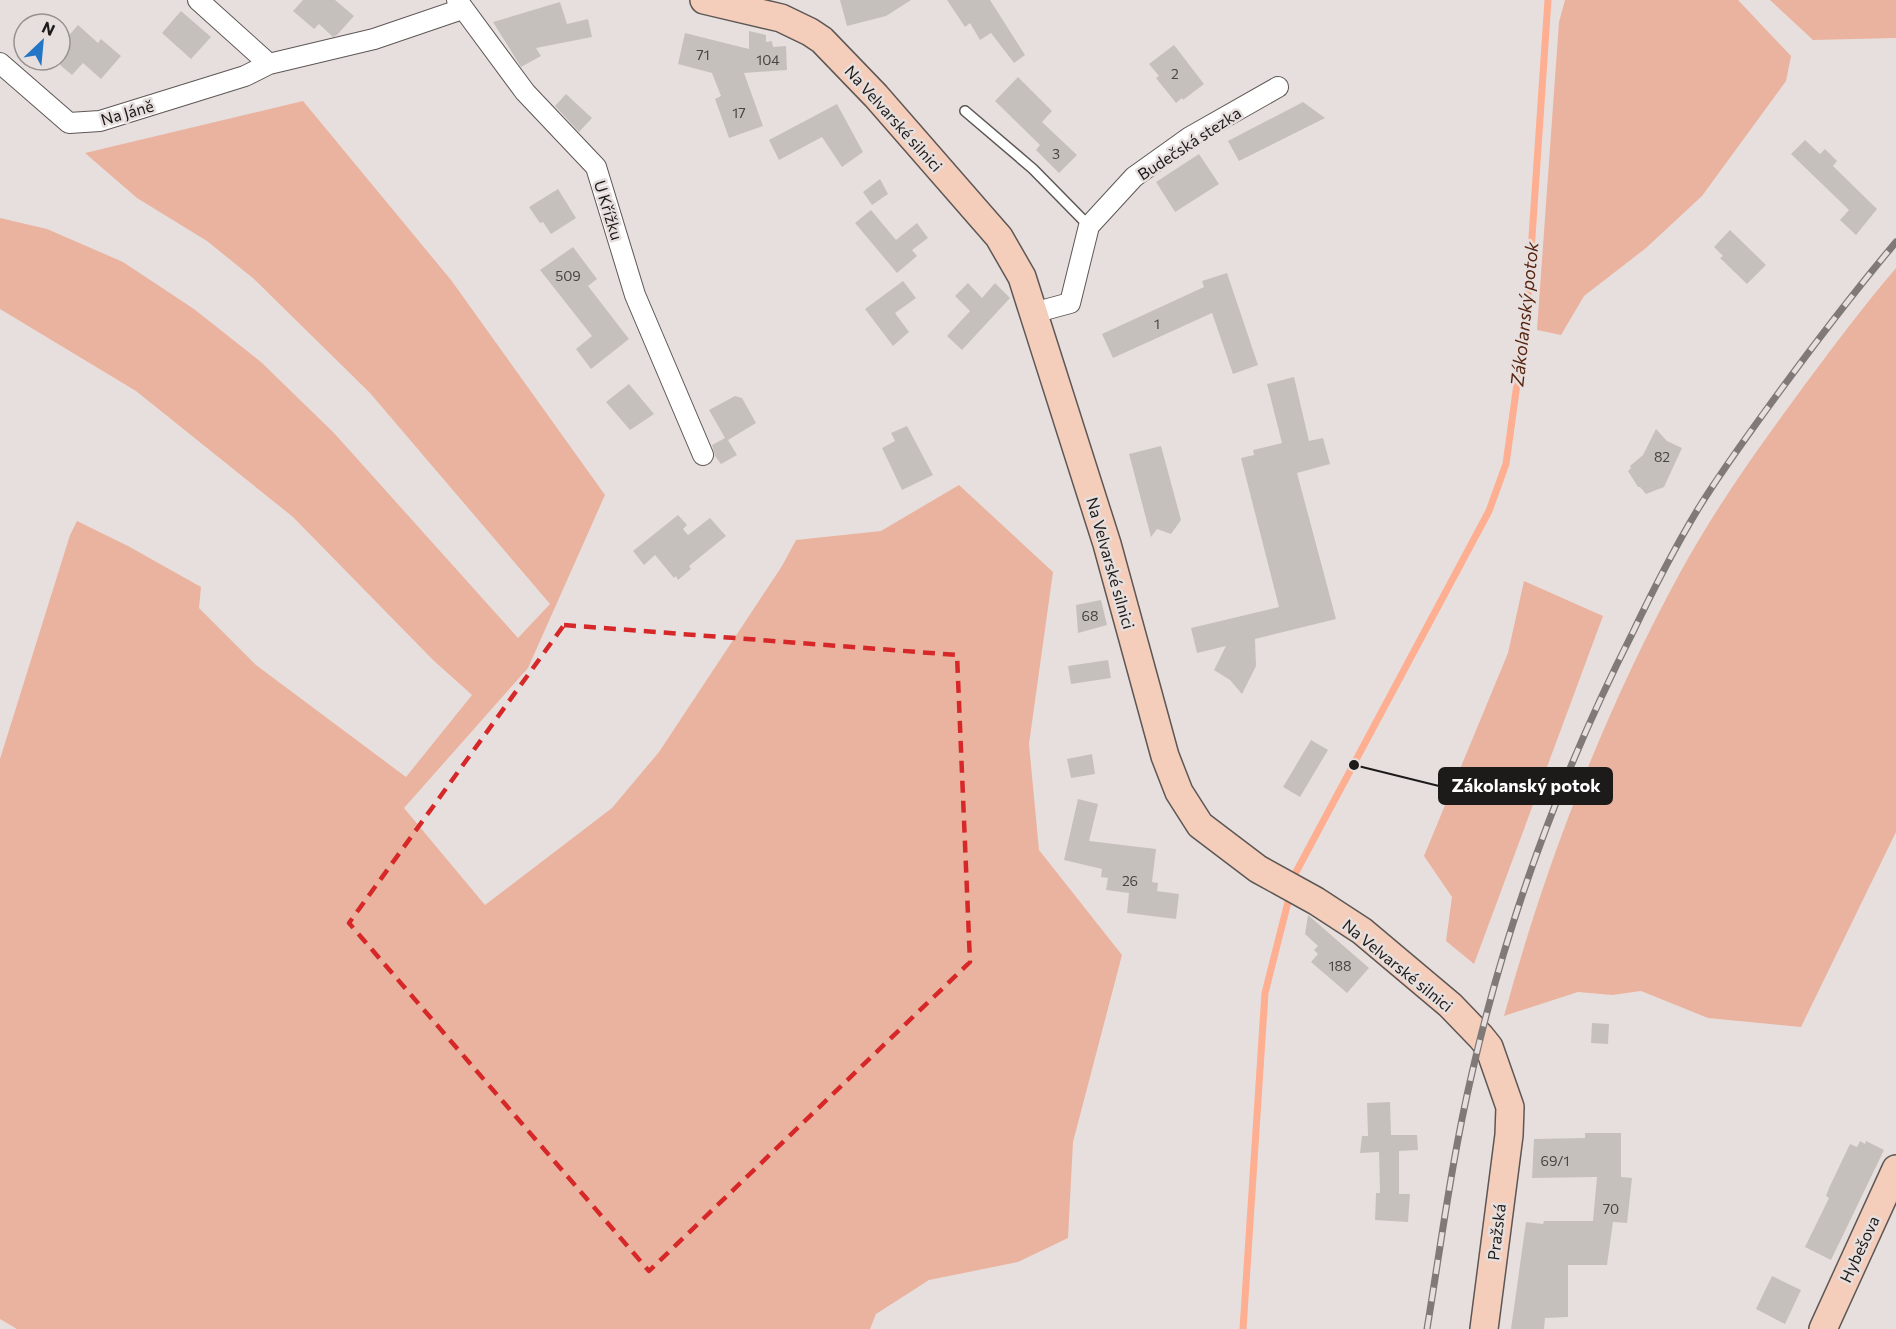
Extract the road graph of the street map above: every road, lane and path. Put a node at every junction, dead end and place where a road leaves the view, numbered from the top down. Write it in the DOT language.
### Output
graph roads {
  1 [pos="198,0"];
  2 [pos="704,0"];
  3 [pos="459,4"];
  4 [pos="783,9"];
  5 [pos="0,63"];
  6 [pos="269,64"];
  7 [pos="1278,87"];
  8 [pos="965,111"];
  9 [pos="1089,226"];
  10 [pos="1033,313"];
  11 [pos="703,455"];
  12 [pos="1509,1135"];
  13 [pos="1896,1169"];
  14 [pos="1484,1329"];
  15 [pos="1823,1329"];
  1 -- 6 [label="street"];
  2 -- 4 [label="main road, Na Velvarské silnici"];
  3 -- 6 [label="street, Na Jáně"];
  3 -- 11 [label="street, U Křížku"];
  4 -- 10 [label="main road, Na Velvarské silnici"];
  5 -- 6 [label="street, Na Jáně"];
  7 -- 9 [label="street, Budečská stezka"];
  8 -- 9 [label="lane"];
  9 -- 10 [label="street, Budečská stezka"];
  10 -- 12 [label="main road, Na Velvarské silnici"];
  12 -- 14 [label="main road, Pražská"];
  13 -- 15 [label="main road, Hybešova"];
}
